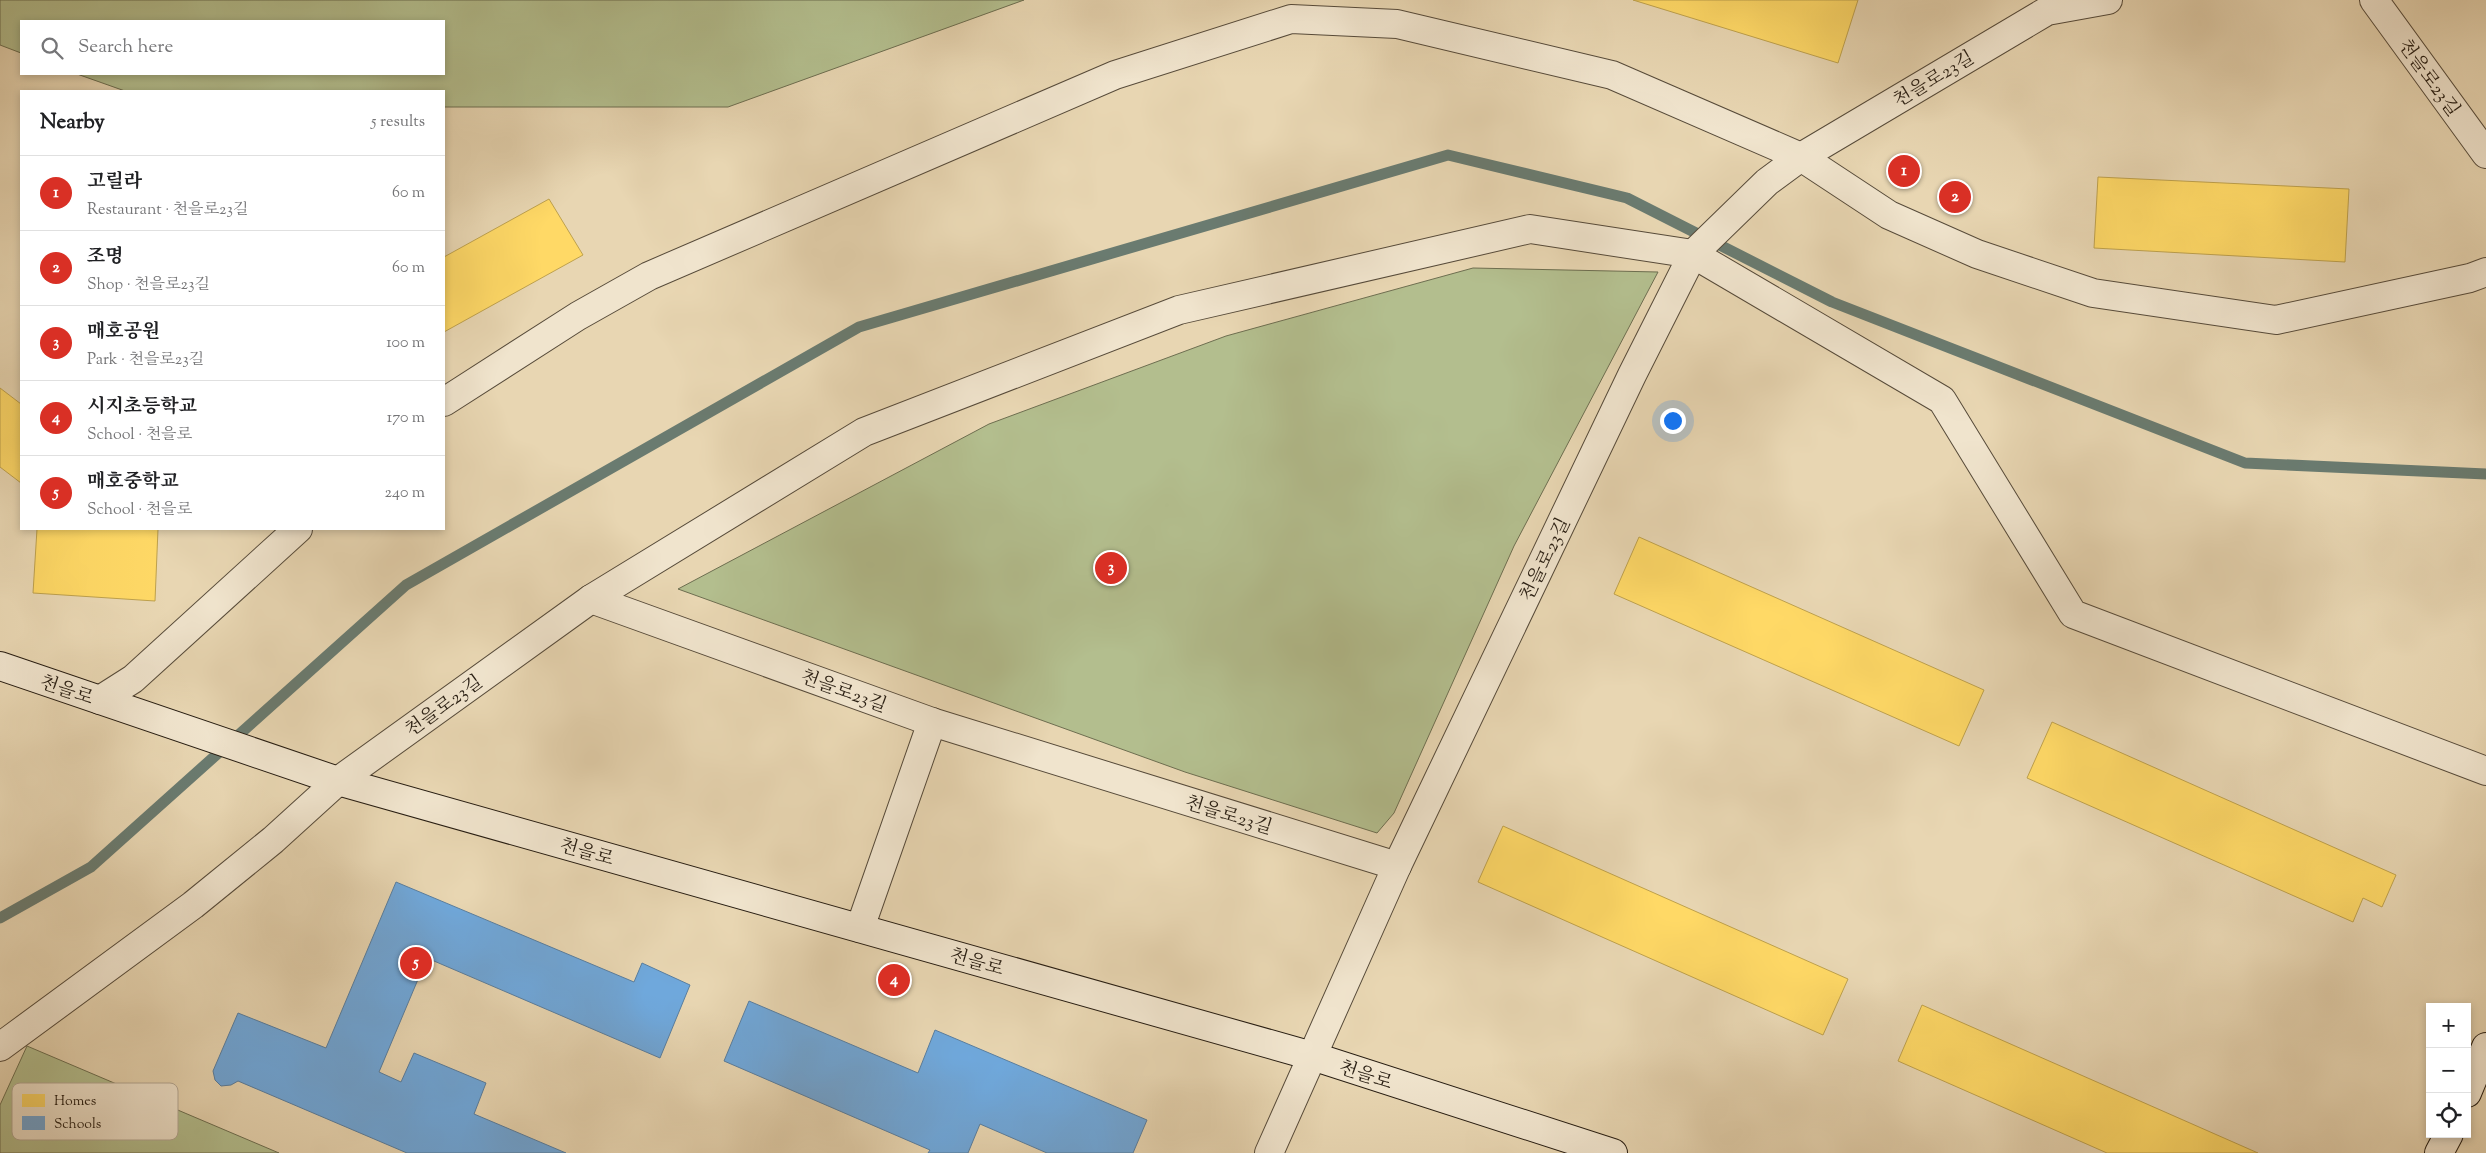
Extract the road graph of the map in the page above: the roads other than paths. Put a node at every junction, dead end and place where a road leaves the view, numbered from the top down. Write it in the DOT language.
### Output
graph roads {
  1 [pos="2108,0"];
  2 [pos="2374,0"];
  3 [pos="2486,154"];
  4 [pos="1801,157"];
  5 [pos="1693,254"];
  6 [pos="2486,272"];
  7 [pos="445,401"];
  8 [pos="297,530"];
  9 [pos="590,599"];
  10 [pos="0,666"];
  11 [pos="100,700"];
  12 [pos="932,722"];
  13 [pos="2486,771"];
  14 [pos="338,781"];
  15 [pos="1397,866"];
  16 [pos="860,928"];
  17 [pos="0,1047"];
  18 [pos="2486,1047"];
  19 [pos="1312,1056"];
  20 [pos="2471,1083"];
  21 [pos="2447,1138"];
  22 [pos="1269,1153"];
  23 [pos="1613,1153"];
  24 [pos="2439,1153"];
  1 -- 4 [label="street, 천을로23길"];
  2 -- 3 [label="street, 천을로23길"];
  4 -- 5 [label="street, 천을로23길"];
  4 -- 6 [label="street"];
  4 -- 7 [label="street"];
  5 -- 9 [label="street"];
  5 -- 13 [label="street"];
  5 -- 15 [label="street, 천을로23길"];
  8 -- 11 [label="street"];
  9 -- 12 [label="street, 천을로23길"];
  9 -- 14 [label="street, 천을로23길"];
  10 -- 11 [label="street, 천을로"];
  11 -- 14 [label="street, 천을로"];
  12 -- 15 [label="street, 천을로23길"];
  12 -- 16 [label="street"];
  14 -- 16 [label="street, 천을로"];
  14 -- 17 [label="street, 천을로23길"];
  15 -- 19 [label="street, 천을로23길"];
  16 -- 19 [label="street, 천을로"];
  18 -- 20 [label="street"];
  19 -- 22 [label="street, 천을로23길"];
  19 -- 23 [label="street, 천을로"];
  21 -- 24 [label="street"];
}
